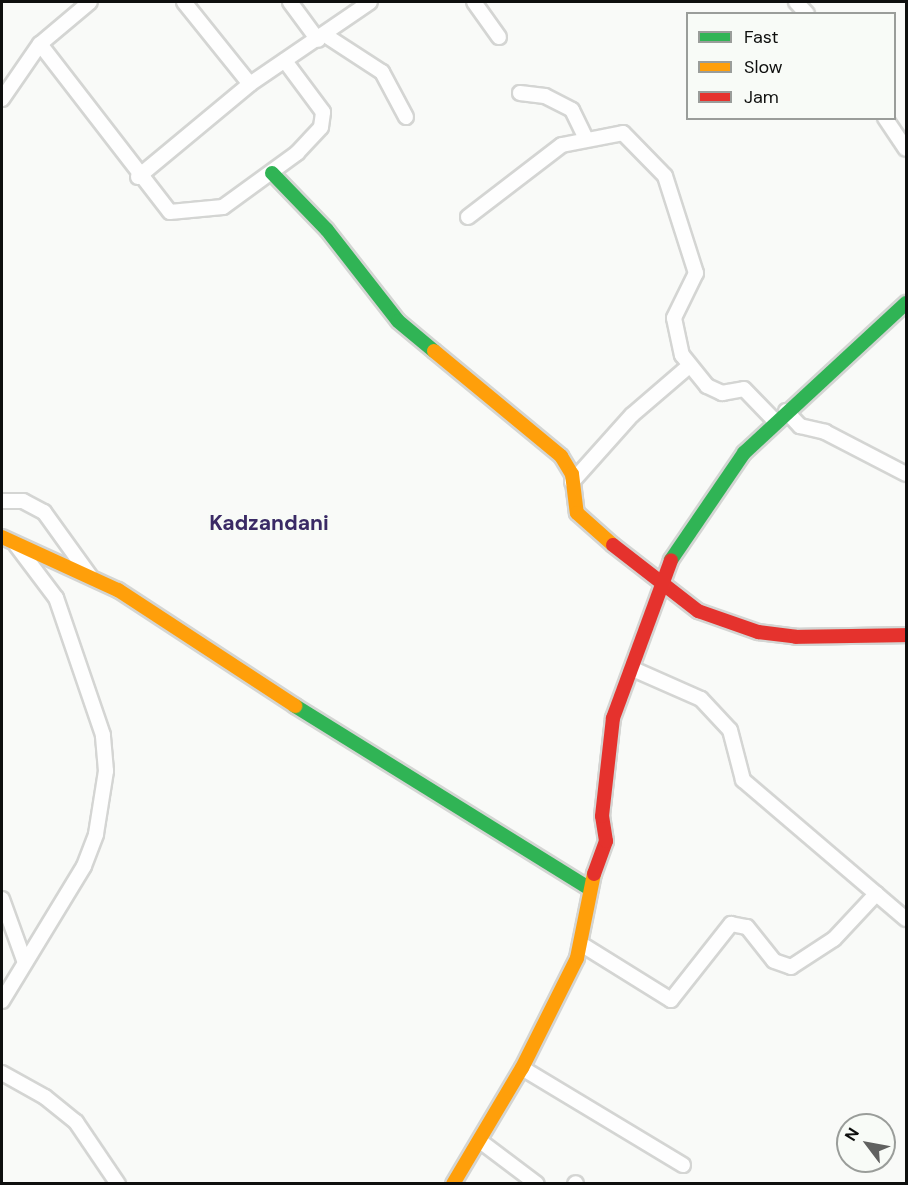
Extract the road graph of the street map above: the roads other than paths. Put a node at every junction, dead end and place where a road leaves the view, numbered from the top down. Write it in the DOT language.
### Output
graph roads {
  1 [pos="90,2"];
  2 [pos="184,2"];
  3 [pos="291,2"];
  4 [pos="370,2"];
  5 [pos="474,2"];
  6 [pos="499,37"];
  7 [pos="321,38"];
  8 [pos="40,44"];
  9 [pos="285,61"];
  10 [pos="250,84"];
  11 [pos="3,89"];
  12 [pos="520,93"];
  13 [pos="406,117"];
  14 [pos="886,120"];
  15 [pos="585,137"];
  16 [pos="906,149"];
  17 [pos="272,173"];
  18 [pos="138,177"];
  19 [pos="468,217"];
  20 [pos="906,303"];
  21 [pos="689,366"];
  22 [pos="786,411"];
  23 [pos="775,421"];
  24 [pos="906,474"];
  25 [pos="572,482"];
  26 [pos="2,501"];
  27 [pos="2,537"];
  28 [pos="16,545"];
  29 [pos="90,576"];
  30 [pos="661,586"];
  31 [pos="906,635"];
  32 [pos="633,669"];
  33 [pos="589,888"];
  34 [pos="876,894"];
  35 [pos="2,899"];
  36 [pos="906,920"];
  37 [pos="581,944"];
  38 [pos="24,960"];
  39 [pos="2,1001"];
  40 [pos="522,1068"];
  41 [pos="2,1073"];
  42 [pos="480,1141"];
  43 [pos="683,1165"];
  44 [pos="118,1184"];
  45 [pos="453,1184"];
  46 [pos="537,1184"];
  1 -- 8 [label="street"];
  2 -- 10 [label="street"];
  3 -- 7 [label="street"];
  4 -- 7 [label="street"];
  5 -- 6 [label="street"];
  7 -- 9 [label="street"];
  7 -- 13 [label="street"];
  8 -- 11 [label="street"];
  8 -- 18 [label="street"];
  9 -- 10 [label="street"];
  9 -- 17 [label="street"];
  10 -- 18 [label="street"];
  12 -- 15 [label="street"];
  14 -- 16 [label="street"];
  15 -- 19 [label="street"];
  15 -- 21 [label="street"];
  17 -- 18 [label="street"];
  17 -- 25 [label="street"];
  20 -- 22 [label="street"];
  21 -- 23 [label="street"];
  21 -- 25 [label="street"];
  22 -- 23 [label="street"];
  22 -- 24 [label="street"];
  23 -- 30 [label="street"];
  25 -- 30 [label="street"];
  26 -- 29 [label="street"];
  27 -- 28 [label="street"];
  28 -- 29 [label="street"];
  28 -- 38 [label="street"];
  29 -- 33 [label="street"];
  30 -- 31 [label="street"];
  30 -- 32 [label="street"];
  32 -- 33 [label="street"];
  32 -- 34 [label="street"];
  33 -- 37 [label="street"];
  34 -- 36 [label="street"];
  34 -- 37 [label="street"];
  35 -- 38 [label="street"];
  37 -- 40 [label="street"];
  38 -- 39 [label="street"];
  40 -- 42 [label="street"];
  40 -- 43 [label="street"];
  41 -- 44 [label="street"];
  42 -- 45 [label="street"];
  42 -- 46 [label="street"];
}
